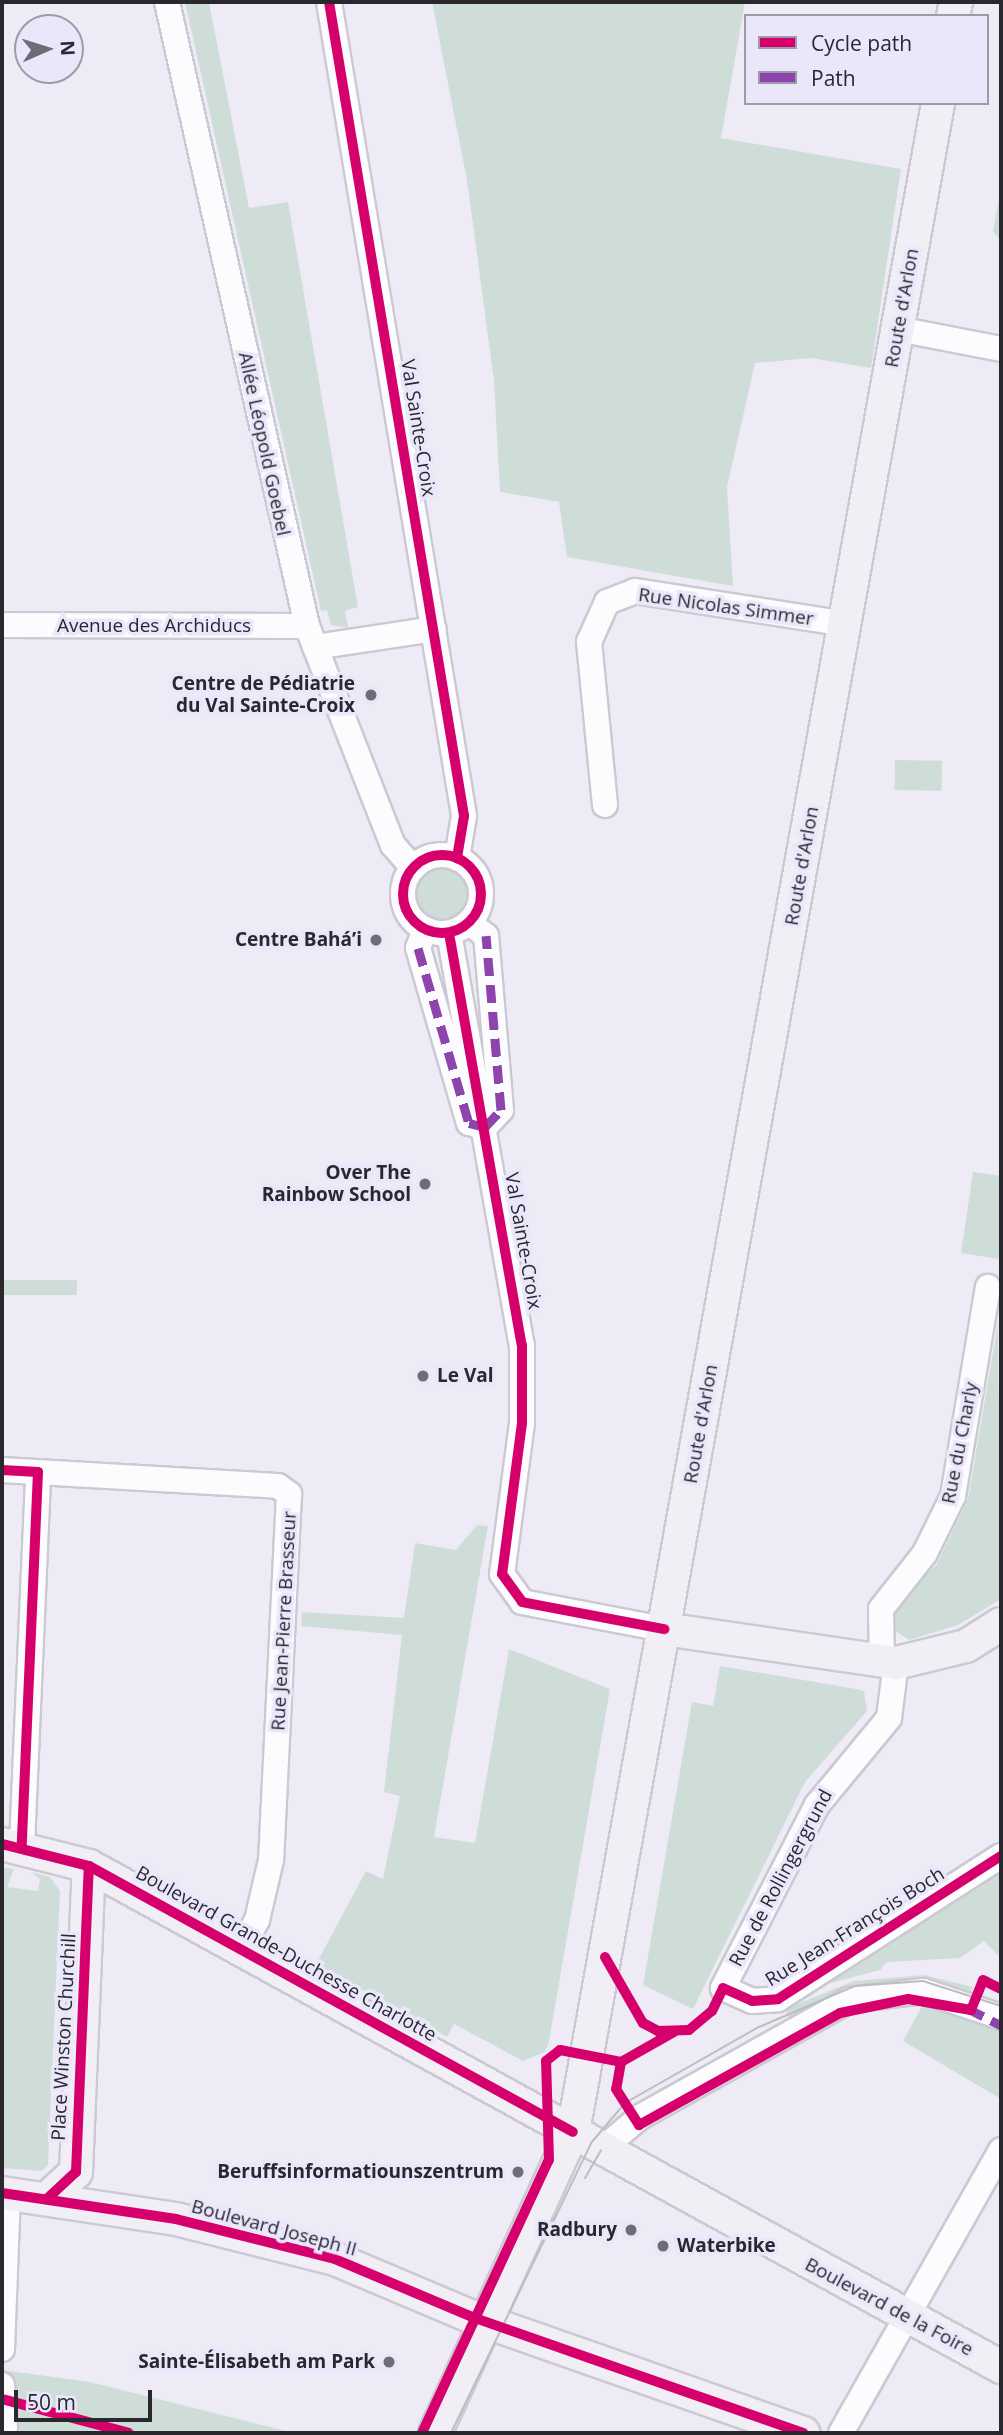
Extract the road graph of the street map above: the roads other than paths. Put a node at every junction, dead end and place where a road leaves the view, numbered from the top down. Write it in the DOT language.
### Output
graph roads {
  1 [pos="167,2"];
  2 [pos="329,2"];
  3 [pos="938,105"];
  4 [pos="898,329"];
  5 [pos="1001,349"];
  6 [pos="846,624"];
  7 [pos="2,625"];
  8 [pos="434,629"];
  9 [pos="311,637"];
  10 [pos="605,805"];
  11 [pos="457,858"];
  12 [pos="413,868"];
  13 [pos="447,928"];
  14 [pos="485,1127"];
  15 [pos="988,1287"];
  16 [pos="2,1470"];
  17 [pos="38,1472"];
  18 [pos="1001,1624"];
  19 [pos="664,1629"];
  20 [pos="889,1663"];
  21 [pos="12,1845"];
  22 [pos="1001,1856"];
  23 [pos="89,1866"];
  24 [pos="241,1949"];
  25 [pos="723,1988"];
  26 [pos="1001,2017"];
  27 [pos="573,2132"];
  28 [pos="601,2150"];
  29 [pos="1001,2150"];
  30 [pos="5,2194"];
  31 [pos="49,2197"];
  32 [pos="915,2306"];
  33 [pos="486,2322"];
  34 [pos="2,2349"];
  35 [pos="1001,2367"];
  36 [pos="2,2385"];
  37 [pos="5,2428"];
  38 [pos="435,2433"];
  39 [pos="803,2433"];
  40 [pos="841,2433"];
  1 -- 9 [label="street, Allée Léopold Goebel"];
  2 -- 8 [label="street, Val Sainte-Croix"];
  3 -- 4 [label="main road, Route d'Arlon"];
  4 -- 5 [label="street"];
  4 -- 6 [label="main road, Route d'Arlon"];
  6 -- 10 [label="street, Rue Nicolas Simmer"];
  6 -- 19 [label="main road, Route d'Arlon"];
  7 -- 9 [label="street, Avenue des Archiducs"];
  8 -- 9 [label="street, Avenue des Archiducs"];
  8 -- 11 [label="street, Val Sainte-Croix"];
  9 -- 12 [label="street, Allée Léopold Goebel"];
  11 -- 12 [label="street"];
  11 -- 13 [label="street, Val Sainte-Croix"];
  12 -- 13 [label="street, Val Sainte-Croix"];
  13 -- 14 [label="street, Val Sainte-Croix"];
  13 -- 14 [label="street, Val Sainte-Croix"];
  13 -- 14 [label="street, Val Sainte-Croix"];
  14 -- 19 [label="street, Val Sainte-Croix"];
  15 -- 20 [label="street, Rue du Charly"];
  16 -- 17 [label="street, Rue Jean-Pierre Brasseur"];
  17 -- 21 [label="street"];
  17 -- 24 [label="street, Rue Jean-Pierre Brasseur"];
  18 -- 20 [label="main road"];
  19 -- 20 [label="main road"];
  19 -- 27 [label="main road, Route d'Arlon"];
  20 -- 25 [label="street, Rue de Rollingergrund"];
  21 -- 23 [label="main road, Boulevard Grande-Duchesse Charlotte"];
  22 -- 25 [label="street, Rue Jean-François Boch"];
  23 -- 24 [label="main road, Boulevard Grande-Duchesse Charlotte"];
  23 -- 31 [label="main road, Place Winston Churchill"];
  24 -- 27 [label="main road, Boulevard Grande-Duchesse Charlotte"];
  26 -- 28 [label="street"];
  27 -- 28 [label="main road, Boulevard Grande-Duchesse Charlotte"];
  27 -- 33 [label="main road, Route d'Arlon"];
  28 -- 32 [label="main road, Boulevard de la Foire"];
  29 -- 32 [label="street"];
  30 -- 31 [label="main road, Boulevard Joseph II"];
  30 -- 34 [label="street"];
  31 -- 33 [label="main road, Boulevard Joseph II"];
  32 -- 35 [label="main road, Boulevard de la Foire"];
  32 -- 40 [label="street"];
  33 -- 38 [label="main road, Route d'Arlon"];
  33 -- 39 [label="main road, Boulevard Joseph II"];
  36 -- 37 [label="street"];
}
